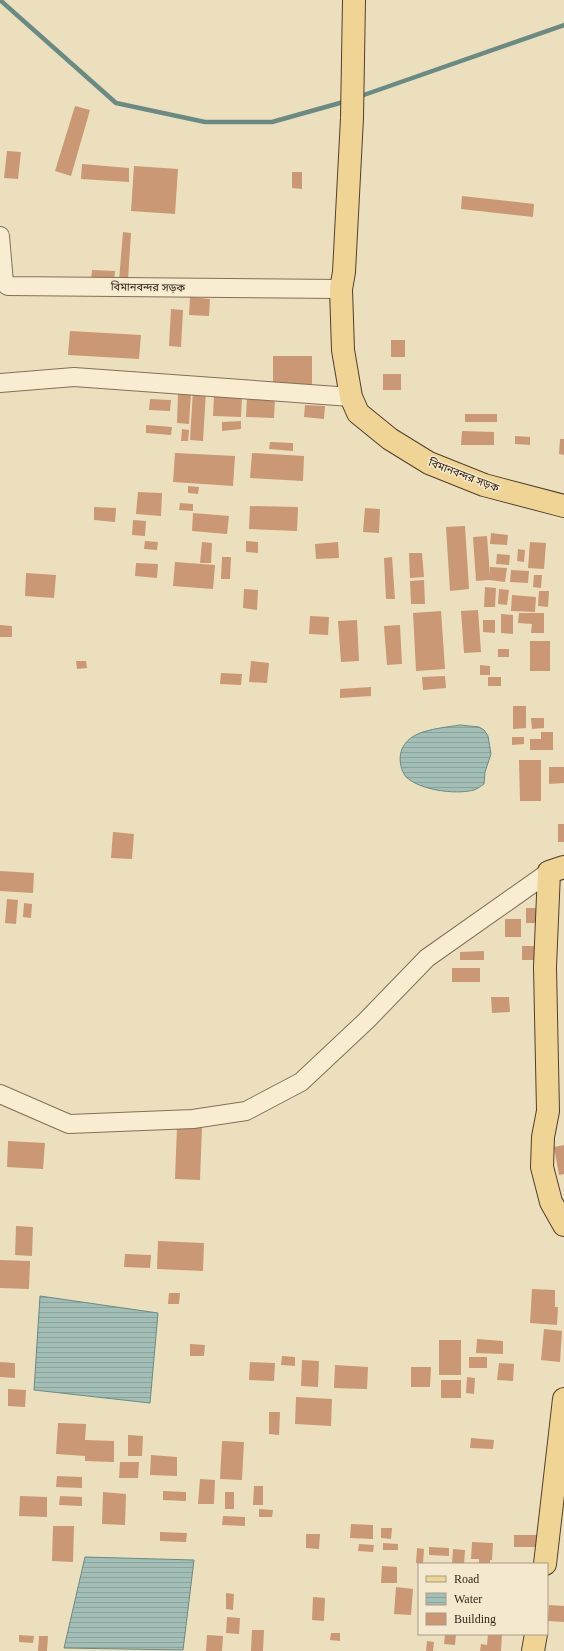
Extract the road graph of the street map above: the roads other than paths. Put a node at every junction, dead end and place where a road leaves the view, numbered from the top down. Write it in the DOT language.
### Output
graph roads {
  1 [pos="354,0"];
  2 [pos="0,236"];
  3 [pos="340,289"];
  4 [pos="0,383"];
  5 [pos="351,397"];
  6 [pos="564,506"];
  7 [pos="556,869"];
  8 [pos="0,1094"];
  9 [pos="564,1225"];
  10 [pos="564,1399"];
  11 [pos="560,1472"];
  12 [pos="545,1563"];
  13 [pos="536,1635"];
  14 [pos="533,1651"];
  1 -- 3 [label="main road, বিমানবন্দর সড়ক"];
  2 -- 3 [label="street, বিমানবন্দর সড়ক"];
  3 -- 5 [label="main road, বিমানবন্দর সড়ক"];
  4 -- 5 [label="street"];
  5 -- 6 [label="main road, বিমানবন্দর সড়ক"];
  7 -- 8 [label="street"];
  7 -- 9 [label="main road"];
  10 -- 11 [label="main road"];
  11 -- 12 [label="main road"];
  13 -- 14 [label="main road"];
}
